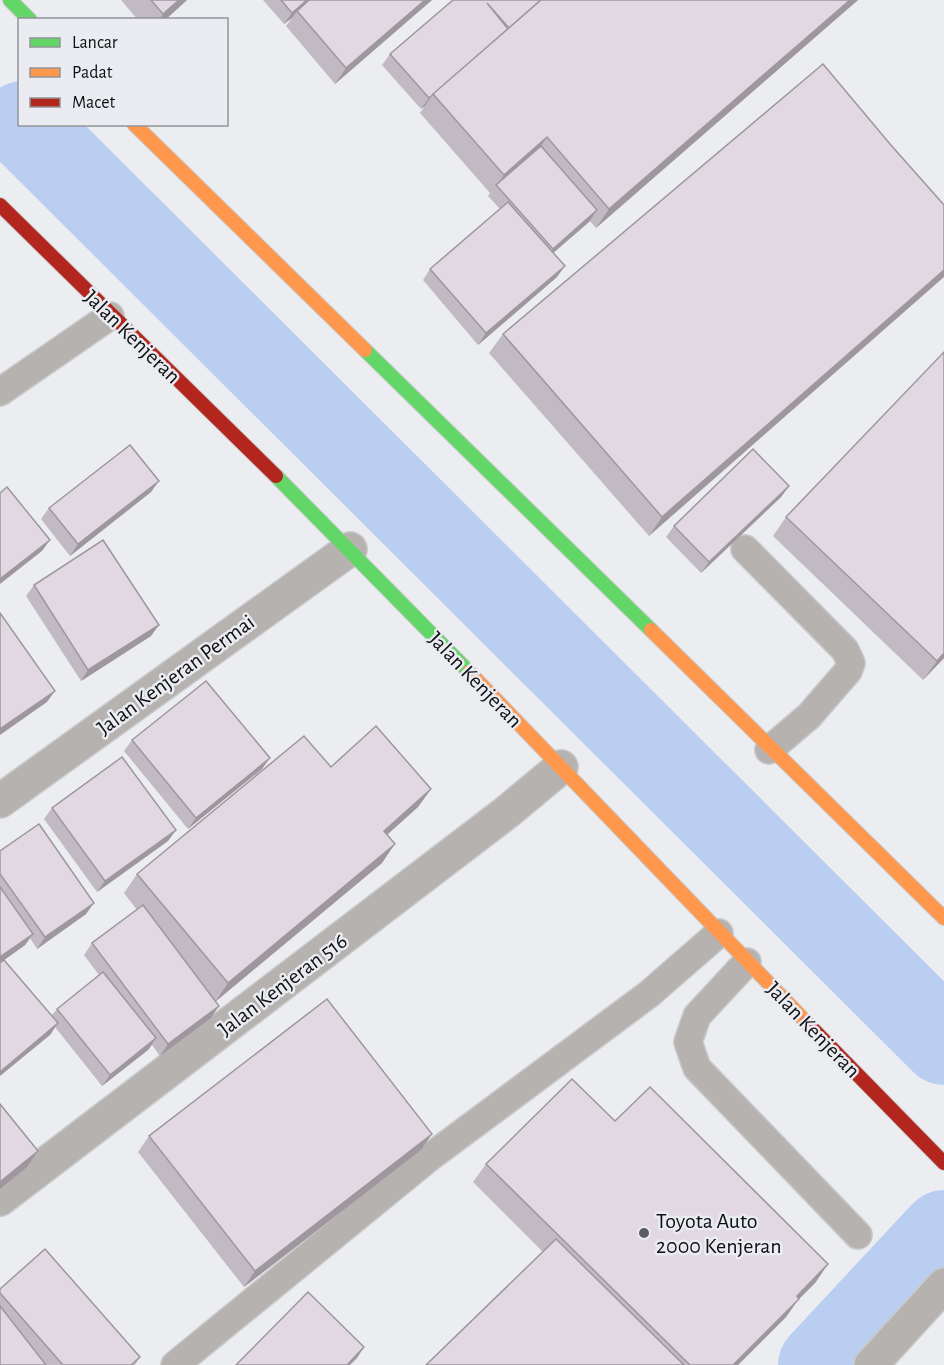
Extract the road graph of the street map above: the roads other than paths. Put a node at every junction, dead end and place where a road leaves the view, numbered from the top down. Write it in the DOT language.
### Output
graph roads {
  1 [pos="10,0"];
  2 [pos="28,18"];
  3 [pos="136,126"];
  4 [pos="0,205"];
  5 [pos="110,316"];
  6 [pos="0,392"];
  7 [pos="350,549"];
  8 [pos="745,549"];
  9 [pos="769,750"];
  10 [pos="561,767"];
  11 [pos="0,801"];
  12 [pos="944,918"];
  13 [pos="719,933"];
  14 [pos="747,962"];
  15 [pos="944,1163"];
  16 [pos="0,1199"];
  17 [pos="858,1235"];
  18 [pos="944,1285"];
  19 [pos="175,1365"];
  20 [pos="871,1365"];
  1 -- 2 [label="main road"];
  3 -- 9 [label="main road"];
  4 -- 5 [label="main road, Jalan Kenjeran"];
  5 -- 6 [label="lane"];
  5 -- 7 [label="main road, Jalan Kenjeran"];
  7 -- 10 [label="main road, Jalan Kenjeran"];
  7 -- 11 [label="street, Jalan Kenjeran Permai"];
  8 -- 9 [label="lane"];
  9 -- 12 [label="main road"];
  10 -- 13 [label="main road, Jalan Kenjeran"];
  10 -- 16 [label="street, Jalan Kenjeran 516"];
  13 -- 14 [label="main road, Jalan Kenjeran"];
  13 -- 19 [label="lane"];
  14 -- 15 [label="main road, Jalan Kenjeran"];
  14 -- 17 [label="lane"];
  18 -- 20 [label="street"];
}
